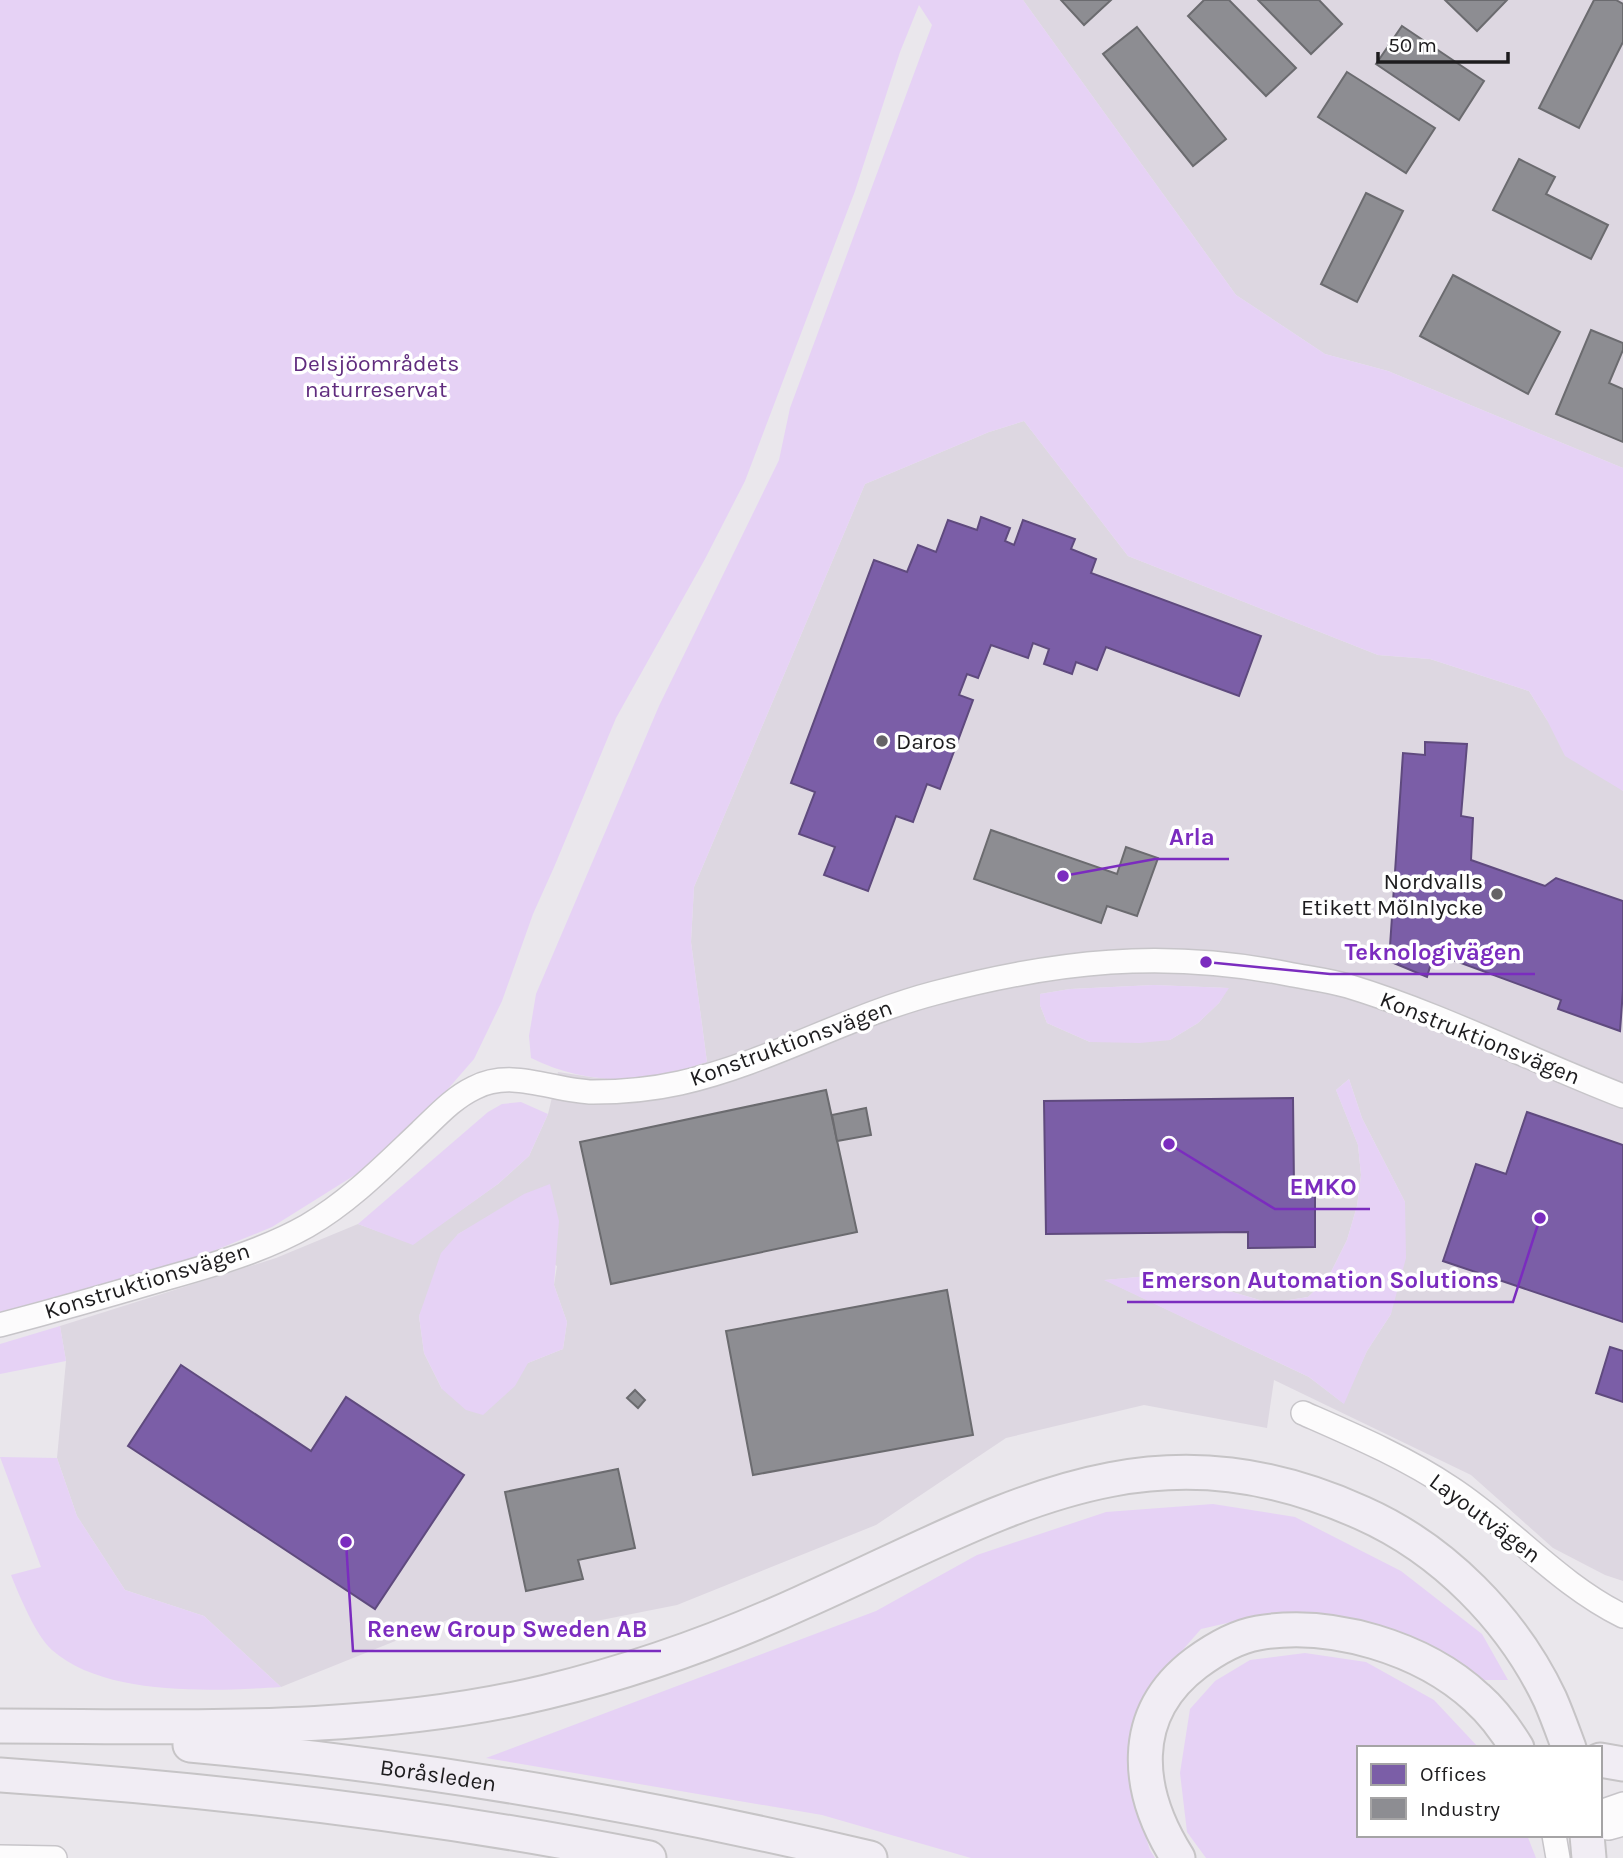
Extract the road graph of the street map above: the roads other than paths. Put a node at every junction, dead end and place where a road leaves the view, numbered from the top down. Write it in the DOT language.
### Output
graph roads {
  1 [pos="1623,1096"];
  2 [pos="0,1325"];
  3 [pos="1303,1413"];
  4 [pos="1623,1616"];
  5 [pos="0,1727"];
  6 [pos="1516,1746"];
  7 [pos="1570,1746"];
  8 [pos="1602,1760"];
  9 [pos="1623,1764"];
  10 [pos="0,1775"];
  11 [pos="1623,1804"];
  12 [pos="1602,1811"];
  13 [pos="1623,1825"];
  14 [pos="1602,1827"];
  15 [pos="1555,1837"];
  16 [pos="1587,1837"];
  17 [pos="0,1857"];
  18 [pos="55,1858"];
  19 [pos="649,1858"];
  20 [pos="870,1858"];
  21 [pos="1178,1858"];
  22 [pos="1558,1858"];
  23 [pos="1589,1858"];
  1 -- 2 [label="street, Konstruktionsvägen"];
  3 -- 4 [label="street, Layoutvägen"];
  5 -- 7 [label="highway"];
  5 -- 20 [label="highway, Boråsleden"];
  6 -- 21 [label="highway"];
  8 -- 9 [label="highway"];
  10 -- 19 [label="highway, Boråsleden"];
  11 -- 12 [label="street"];
  13 -- 14 [label="street"];
  15 -- 22 [label="street"];
  16 -- 23 [label="highway"];
  17 -- 18 [label="street"];
}
